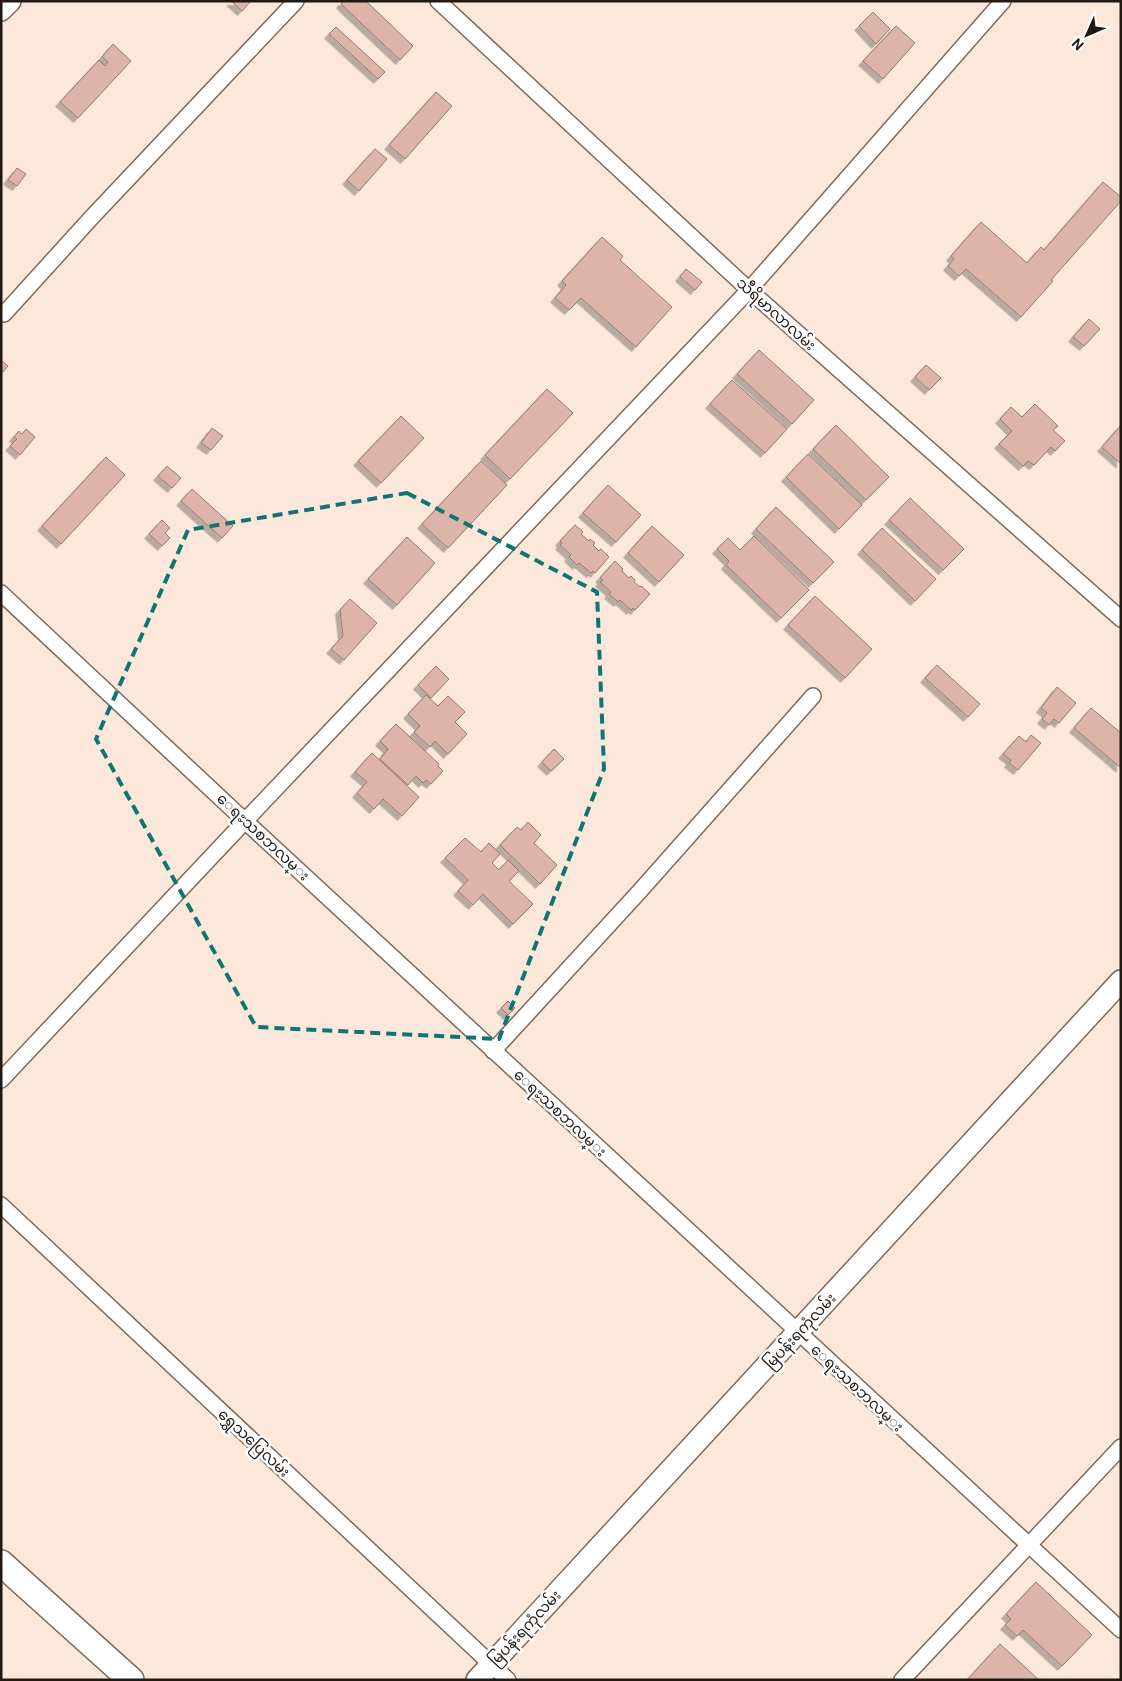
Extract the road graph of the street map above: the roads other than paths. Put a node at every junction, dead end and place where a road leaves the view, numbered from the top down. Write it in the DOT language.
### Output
graph roads {
  1 [pos="10,1"];
  2 [pos="296,1"];
  3 [pos="438,1"];
  4 [pos="1002,1"];
  5 [pos="1,10"];
  6 [pos="749,290"];
  7 [pos="4,314"];
  8 [pos="1,593"];
  9 [pos="1121,619"];
  10 [pos="814,696"];
  11 [pos="244,821"];
  12 [pos="1121,981"];
  13 [pos="494,1051"];
  14 [pos="1,1080"];
  15 [pos="1,1205"];
  16 [pos="798,1333"];
  17 [pos="1121,1447"];
  18 [pos="1029,1546"];
  19 [pos="1,1563"];
  20 [pos="1121,1630"];
  21 [pos="484,1672"];
  22 [pos="132,1680"];
  23 [pos="508,1680"];
  24 [pos="902,1680"];
  1 -- 5 [label="street"];
  2 -- 7 [label="street"];
  3 -- 6 [label="street, သီရိမာလာလမ်း"];
  4 -- 6 [label="street"];
  6 -- 9 [label="street, သီရိမာလာလမ်း"];
  6 -- 11 [label="street"];
  8 -- 11 [label="street, ေရႊသစၥာလမ္း"];
  10 -- 13 [label="street"];
  11 -- 13 [label="street, ေရႊသစၥာလမ္း"];
  11 -- 14 [label="street"];
  12 -- 16 [label="street, မြပန်းရကုံလမ်း"];
  13 -- 16 [label="street, ေရႊသစၥာလမ္း"];
  15 -- 21 [label="street, ရွှေသပြေလမ်း"];
  16 -- 18 [label="street, ေရႊသစၥာလမ္း"];
  16 -- 21 [label="street, မြပန်းရကုံလမ်း"];
  17 -- 18 [label="street"];
  18 -- 20 [label="street, ေရႊသစၥာလမ္း"];
  18 -- 24 [label="street"];
  19 -- 22 [label="main road"];
  21 -- 23 [label="street, ရွှေသပြေလမ်း"];
}
